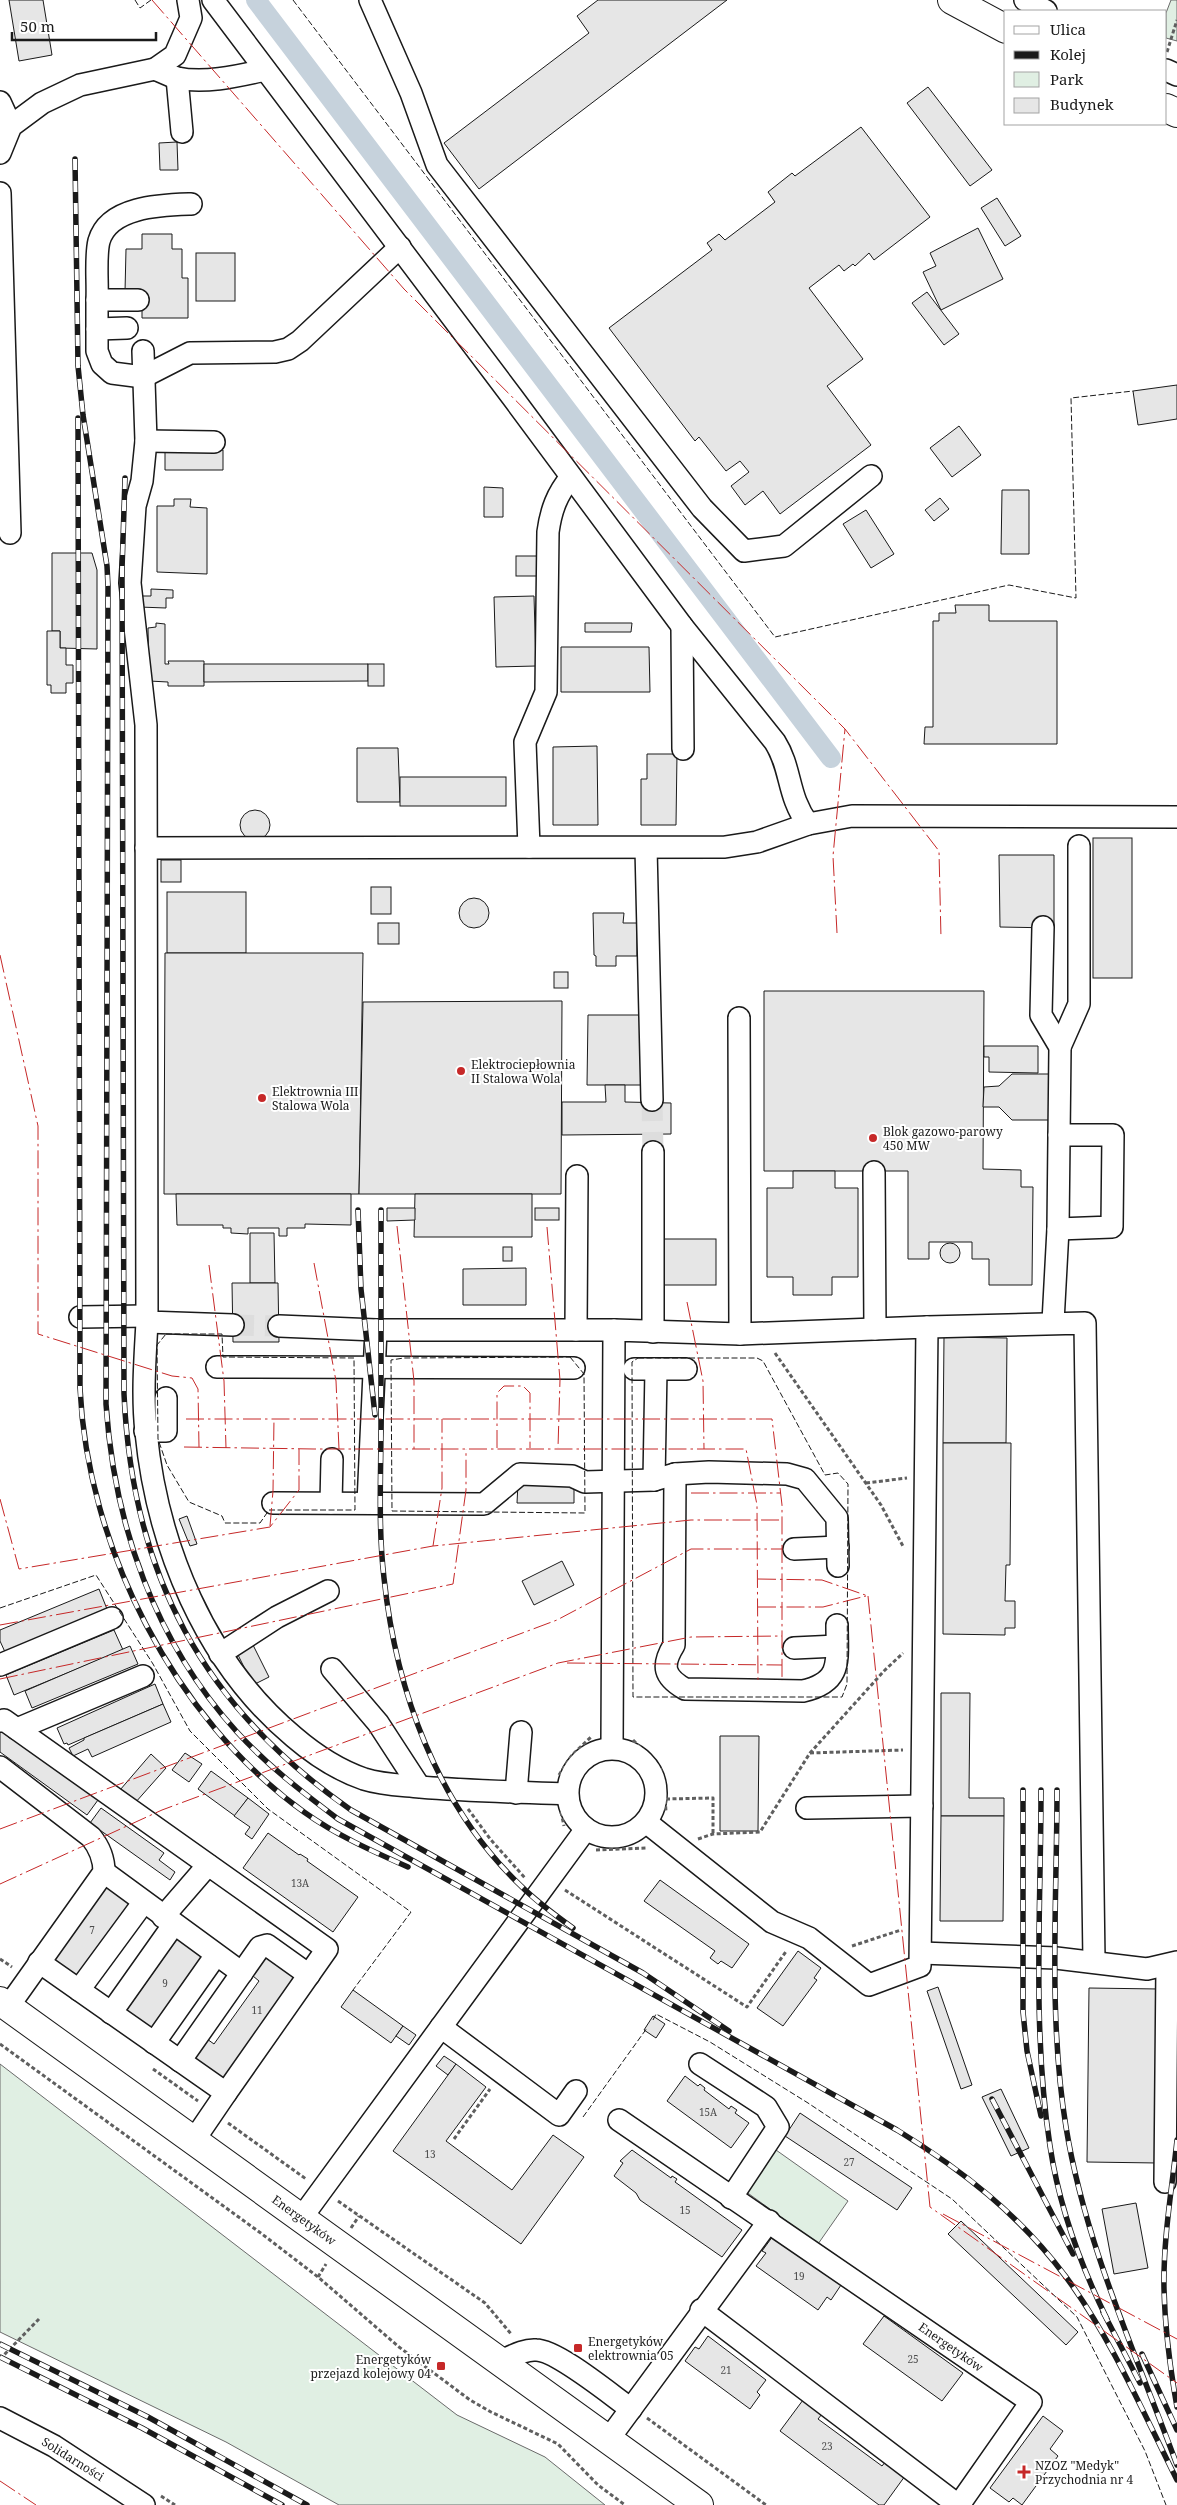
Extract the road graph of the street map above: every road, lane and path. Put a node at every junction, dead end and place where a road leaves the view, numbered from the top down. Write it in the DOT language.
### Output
graph roads {
  1 [pos="188,0"];
  2 [pos="213,0"];
  3 [pos="370,0"];
  4 [pos="952,0"];
  5 [pos="1025,0"];
  6 [pos="1044,10"];
  7 [pos="1177,20"];
  8 [pos="1004,28"];
  9 [pos="1167,55"];
  10 [pos="1167,60"];
  11 [pos="155,69"];
  12 [pos="265,70"];
  13 [pos="1177,75"];
  14 [pos="177,78"];
  15 [pos="0,102"];
  16 [pos="12,126"];
  17 [pos="182,132"];
  18 [pos="0,153"];
  19 [pos="0,193"];
  20 [pos="191,204"];
  21 [pos="400,247"];
  22 [pos="97,300"];
  23 [pos="138,300"];
  24 [pos="126,328"];
  25 [pos="97,329"];
  26 [pos="142,351"];
  27 [pos="143,377"];
  28 [pos="4,408"];
  29 [pos="146,441"];
  30 [pos="214,442"];
  31 [pos="872,476"];
  32 [pos="572,477"];
  33 [pos="10,533"];
  34 [pos="682,626"];
  35 [pos="684,749"];
  36 [pos="1177,817"];
  37 [pos="808,824"];
  38 [pos="1079,846"];
  39 [pos="146,848"];
  40 [pos="529,848"];
  41 [pos="646,848"];
  42 [pos="1043,927"];
  43 [pos="739,1018"];
  44 [pos="1060,1047"];
  45 [pos="652,1100"];
  46 [pos="1059,1135"];
  47 [pos="653,1152"];
  48 [pos="874,1172"];
  49 [pos="576,1176"];
  50 [pos="1058,1229"];
  51 [pos="80,1317"];
  52 [pos="146,1319"];
  53 [pos="1053,1322"];
  54 [pos="233,1325"];
  55 [pos="279,1326"];
  56 [pos="927,1327"];
  57 [pos="875,1329"];
  58 [pos="376,1330"];
  59 [pos="576,1330"];
  60 [pos="614,1330"];
  61 [pos="653,1332"];
  62 [pos="740,1334"];
  63 [pos="772,1348"];
  64 [pos="217,1367"];
  65 [pos="374,1367"];
  66 [pos="574,1368"];
  67 [pos="634,1369"];
  68 [pos="656,1369"];
  69 [pos="686,1369"];
  70 [pos="166,1398"];
  71 [pos="145,1431"];
  72 [pos="332,1459"];
  73 [pos="675,1474"];
  74 [pos="915,1477"];
  75 [pos="614,1480"];
  76 [pos="654,1480"];
  77 [pos="866,1483"];
  78 [pos="492,1497"];
  79 [pos="518,1499"];
  80 [pos="273,1503"];
  81 [pos="331,1503"];
  82 [pos="368,1503"];
  83 [pos="794,1549"];
  84 [pos="907,1554"];
  85 [pos="328,1590"];
  86 [pos="112,1618"];
  87 [pos="794,1648"];
  88 [pos="908,1648"];
  89 [pos="220,1654"];
  90 [pos="0,1665"];
  91 [pos="332,1669"];
  92 [pos="143,1676"];
  93 [pos="8,1725"];
  94 [pos="521,1732"];
  95 [pos="595,1732"];
  96 [pos="629,1733"];
  97 [pos="612,1748"];
  98 [pos="904,1750"];
  99 [pos="810,1753"];
  100 [pos="0,1767"];
  101 [pos="419,1786"];
  102 [pos="455,1790"];
  103 [pos="516,1793"];
  104 [pos="563,1794"];
  105 [pos="666,1800"];
  106 [pos="922,1806"];
  107 [pos="807,1808"];
  108 [pos="667,1815"];
  109 [pos="646,1822"];
  110 [pos="586,1829"];
  111 [pos="563,1831"];
  112 [pos="713,1834"];
  113 [pos="674,1844"];
  114 [pos="700,1846"];
  115 [pos="587,1853"];
  116 [pos="208,1865"];
  117 [pos="104,1872"];
  118 [pos="530,1884"];
  119 [pos="560,1887"];
  120 [pos="143,1903"];
  121 [pos="168,1920"];
  122 [pos="903,1930"];
  123 [pos="809,1938"];
  124 [pos="851,1946"];
  125 [pos="921,1953"];
  126 [pos="216,1955"];
  127 [pos="1094,1961"];
  128 [pos="39,1962"];
  129 [pos="1172,1964"];
  130 [pos="242,1973"];
  131 [pos="309,1975"];
  132 [pos="79,1990"];
  133 [pos="4,2004"];
  134 [pos="112,2013"];
  135 [pos="441,2028"];
  136 [pos="154,2043"];
  137 [pos="0,2044"];
  138 [pos="180,2061"];
  139 [pos="700,2064"];
  140 [pos="495,2081"];
  141 [pos="576,2091"];
  142 [pos="226,2093"];
  143 [pos="619,2120"];
  144 [pos="454,2139"];
  145 [pos="194,2140"];
  146 [pos="1165,2182"];
  147 [pos="731,2198"];
  148 [pos="302,2217"];
  149 [pos="769,2221"];
  150 [pos="702,2310"];
  151 [pos="39,2318"];
  152 [pos="0,2359"];
  153 [pos="499,2362"];
  154 [pos="631,2409"];
  155 [pos="0,2418"];
  156 [pos="608,2440"];
  157 [pos="144,2505"];
  158 [pos="625,2505"];
  159 [pos="699,2505"];
  160 [pos="766,2505"];
  161 [pos="959,2505"];
  1 -- 11 [label="street"];
  2 -- 12 [label="street"];
  3 -- 31 [label="street"];
  4 -- 8 [label="main road"];
  5 -- 6 [label="street"];
  7 -- 9 [label="path"];
  10 -- 13 [label="street"];
  11 -- 14 [label="street"];
  11 -- 16 [label="street"];
  12 -- 14 [label="street"];
  12 -- 21 [label="street"];
  14 -- 17 [label="street"];
  15 -- 16 [label="street"];
  16 -- 18 [label="street"];
  19 -- 28 [label="street"];
  20 -- 22 [label="street"];
  21 -- 27 [label="street"];
  21 -- 32 [label="street"];
  22 -- 23 [label="street"];
  22 -- 25 [label="street"];
  24 -- 25 [label="street"];
  25 -- 27 [label="street"];
  26 -- 27 [label="street"];
  27 -- 29 [label="street"];
  28 -- 33 [label="street"];
  29 -- 30 [label="street"];
  29 -- 39 [label="street"];
  32 -- 34 [label="street"];
  32 -- 40 [label="street"];
  34 -- 35 [label="street"];
  34 -- 37 [label="street"];
  36 -- 37 [label="street"];
  37 -- 41 [label="street"];
  38 -- 44 [label="street"];
  39 -- 40 [label="street"];
  39 -- 52 [label="street"];
  40 -- 41 [label="street"];
  41 -- 45 [label="street"];
  42 -- 44 [label="street"];
  43 -- 62 [label="street"];
  44 -- 46 [label="street"];
  46 -- 50 [label="street"];
  46 -- 50 [label="street"];
  47 -- 61 [label="street"];
  48 -- 57 [label="street"];
  49 -- 59 [label="street"];
  50 -- 53 [label="street"];
  51 -- 52 [label="street"];
  52 -- 54 [label="street"];
  52 -- 71 [label="street"];
  53 -- 56 [label="street"];
  53 -- 127 [label="street"];
  55 -- 58 [label="street"];
  56 -- 57 [label="street"];
  56 -- 106 [label="street"];
  57 -- 62 [label="street"];
  58 -- 59 [label="street"];
  58 -- 65 [label="street"];
  59 -- 60 [label="street"];
  60 -- 61 [label="street"];
  60 -- 75 [label="street"];
  61 -- 62 [label="street"];
  63 -- 77 [label="path"];
  64 -- 65 [label="street"];
  65 -- 66 [label="street"];
  65 -- 82 [label="street"];
  67 -- 68 [label="street"];
  68 -- 69 [label="street"];
  68 -- 76 [label="street"];
  70 -- 71 [label="street"];
  71 -- 89 [label="street"];
  72 -- 81 [label="street"];
  73 -- 76 [label="street"];
  73 -- 83 [label="street"];
  73 -- 87 [label="street"];
  74 -- 77 [label="path"];
  75 -- 76 [label="street"];
  75 -- 78 [label="street"];
  75 -- 97 [label="street"];
  77 -- 84 [label="path"];
  78 -- 79 [label="street"];
  78 -- 82 [label="street"];
  80 -- 81 [label="street"];
  81 -- 82 [label="street"];
  85 -- 89 [label="street"];
  86 -- 90 [label="street"];
  88 -- 99 [label="path"];
  89 -- 101 [label="street"];
  91 -- 101 [label="street"];
  92 -- 93 [label="street"];
  93 -- 116 [label="street"];
  94 -- 103 [label="street"];
  95 -- 104 [label="path"];
  96 -- 105 [label="path"];
  97 -- 104 [label="street"];
  97 -- 109 [label="street"];
  98 -- 99 [label="path"];
  99 -- 112 [label="path"];
  100 -- 117 [label="street"];
  101 -- 102 [label="street"];
  102 -- 103 [label="street"];
  102 -- 118 [label="path"];
  103 -- 104 [label="street"];
  104 -- 110 [label="street"];
  104 -- 111 [label="path"];
  105 -- 108 [label="path"];
  105 -- 112 [label="path"];
  106 -- 107 [label="street"];
  106 -- 125 [label="street"];
  109 -- 110 [label="street"];
  109 -- 113 [label="street"];
  110 -- 135 [label="street"];
  112 -- 114 [label="path"];
  113 -- 115 [label="path"];
  113 -- 123 [label="street"];
  116 -- 121 [label="street"];
  116 -- 131 [label="street"];
  117 -- 120 [label="street"];
  117 -- 128 [label="street"];
  119 -- 123 [label="path"];
  120 -- 121 [label="street"];
  120 -- 132 [label="street"];
  121 -- 126 [label="street"];
  121 -- 134 [label="street"];
  122 -- 124 [label="path"];
  123 -- 125 [label="street"];
  125 -- 127 [label="street"];
  126 -- 130 [label="street"];
  126 -- 136 [label="street"];
  127 -- 129 [label="street"];
  128 -- 132 [label="street"];
  128 -- 133 [label="street"];
  129 -- 146 [label="street"];
  130 -- 131 [label="street"];
  130 -- 138 [label="street"];
  131 -- 142 [label="street"];
  132 -- 134 [label="street"];
  133 -- 145 [label="main road, Energetyków"];
  134 -- 136 [label="street"];
  135 -- 141 [label="street"];
  135 -- 148 [label="street"];
  136 -- 138 [label="street"];
  137 -- 158 [label="path"];
  138 -- 142 [label="street"];
  139 -- 147 [label="street"];
  140 -- 144 [label="path"];
  142 -- 145 [label="street"];
  143 -- 147 [label="street, Energetyków"];
  145 -- 148 [label="main road, Energetyków"];
  147 -- 149 [label="street, Energetyków"];
  148 -- 153 [label="main road, Energetyków"];
  149 -- 150 [label="street"];
  149 -- 161 [label="street, Energetyków"];
  150 -- 154 [label="street"];
  150 -- 161 [label="street, Energetyków"];
  151 -- 152 [label="path"];
  153 -- 154 [label="street"];
  153 -- 156 [label="main road, Energetyków"];
  154 -- 156 [label="street"];
  154 -- 160 [label="path"];
  155 -- 157 [label="street, Solidarności"];
  156 -- 159 [label="main road, Energetyków"];
}
